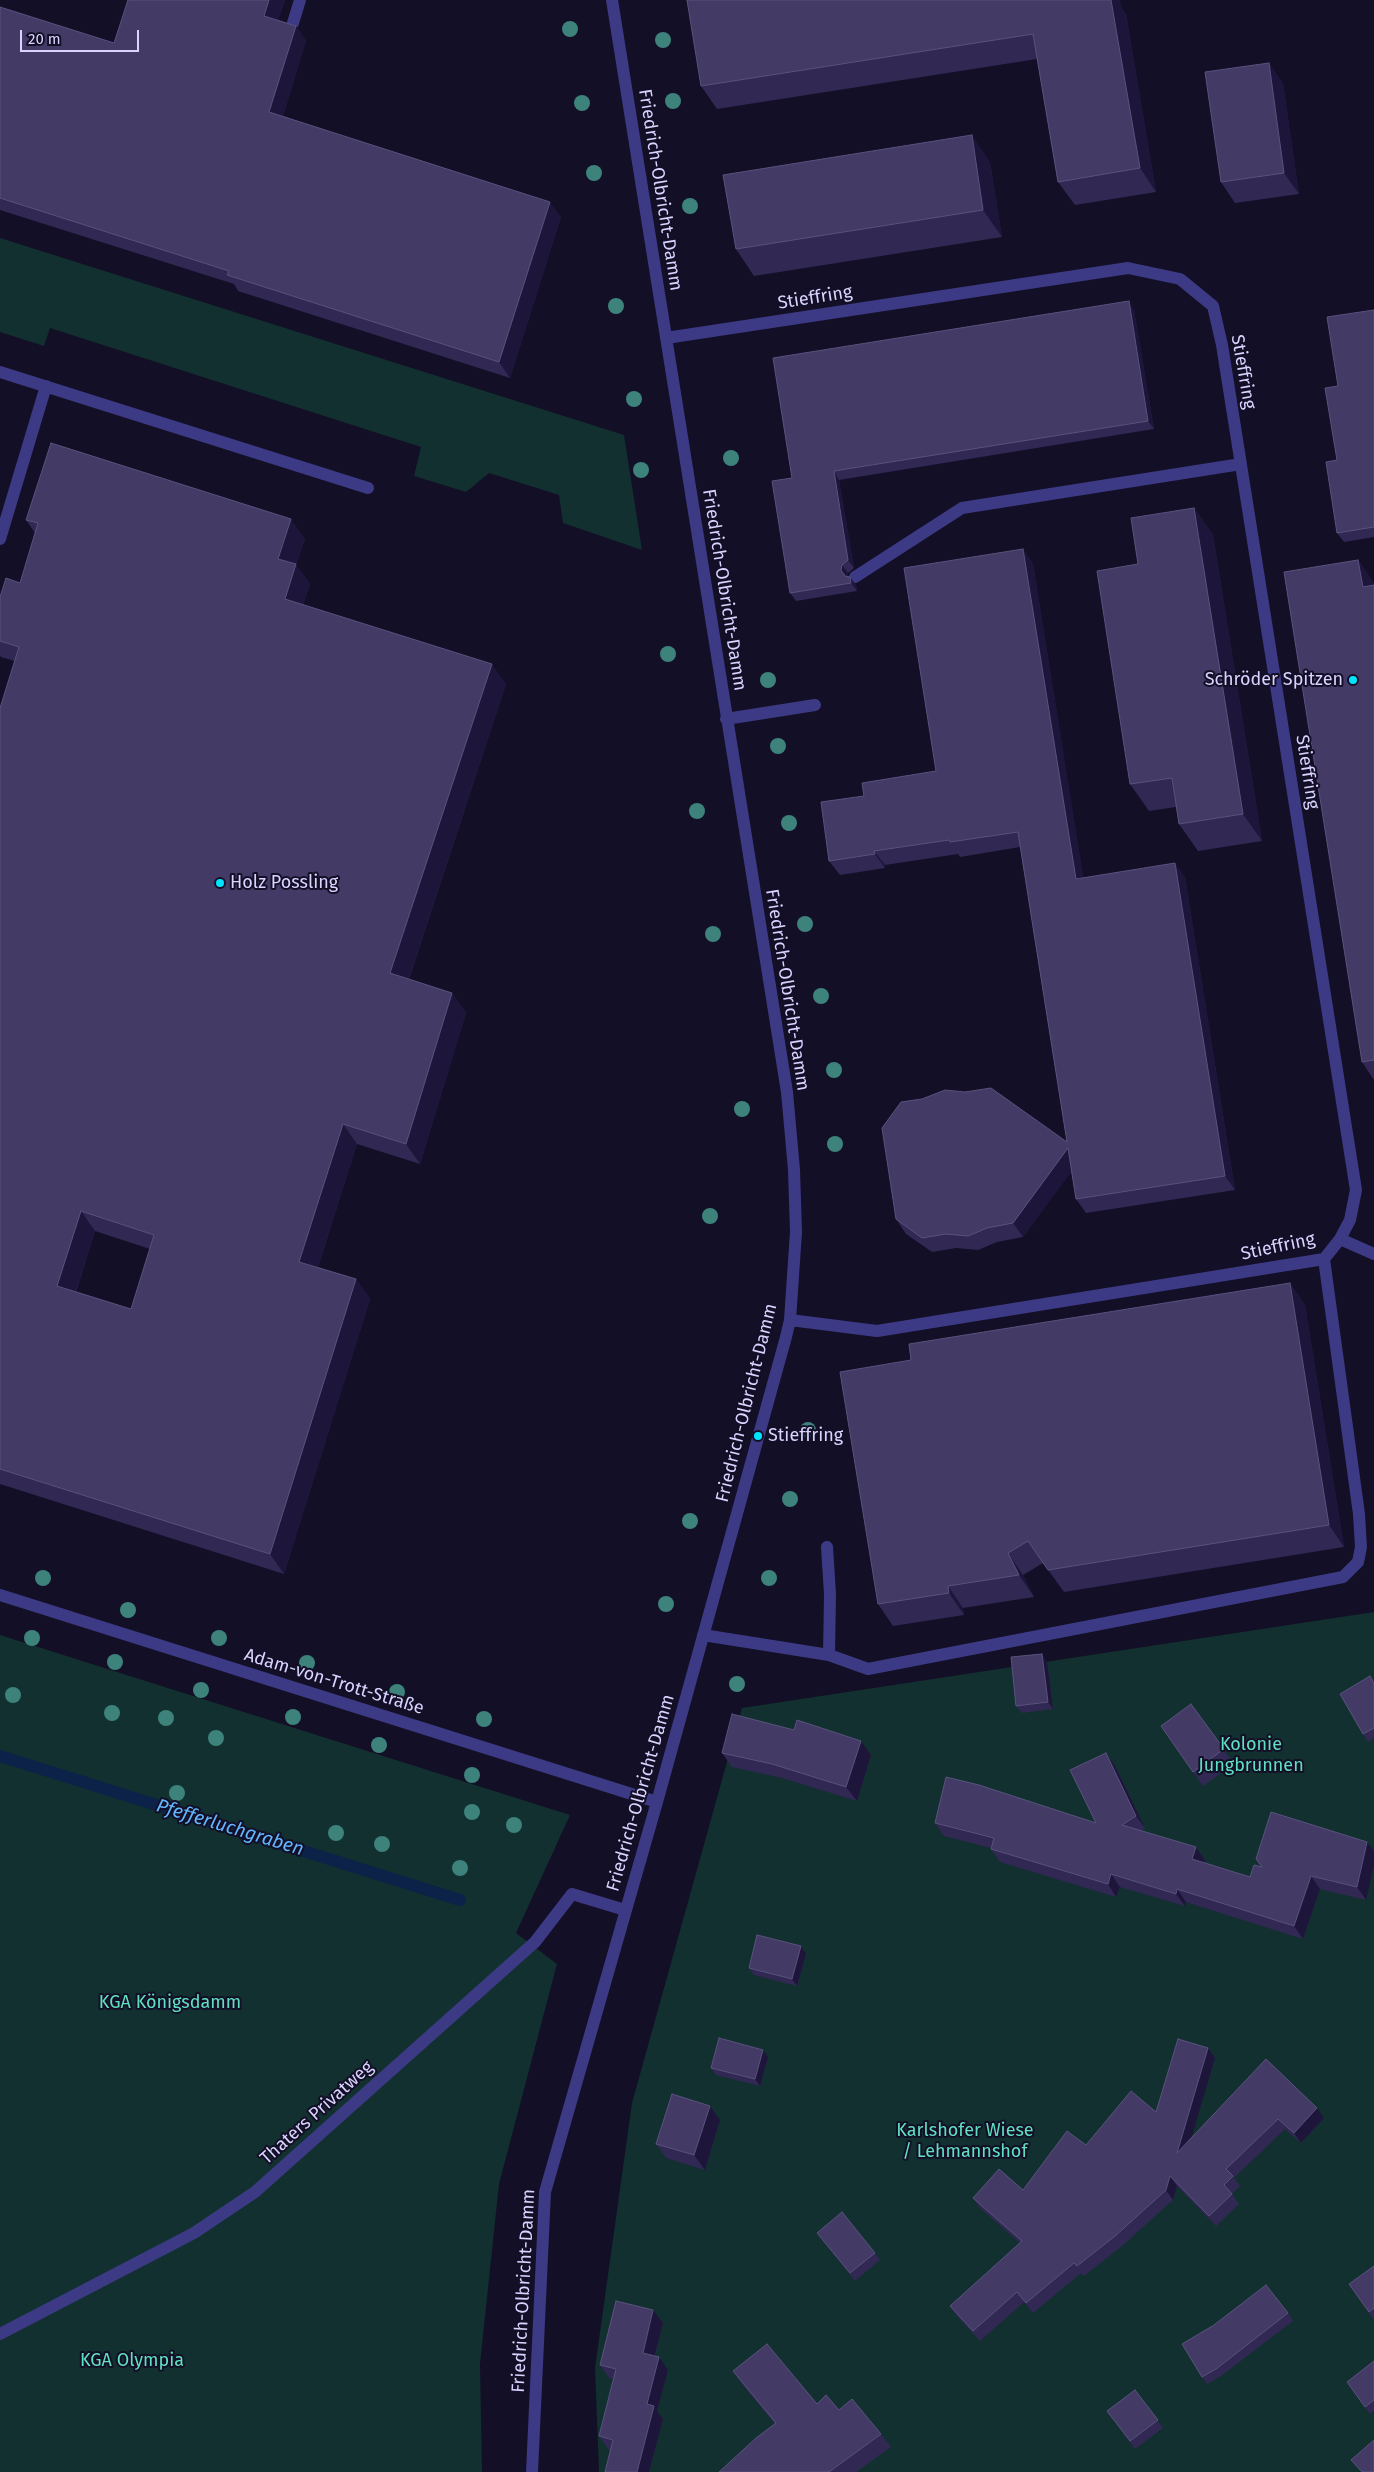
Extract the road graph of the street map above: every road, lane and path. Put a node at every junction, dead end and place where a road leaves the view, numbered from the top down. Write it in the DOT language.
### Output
graph roads {
  1 [pos="300,0"];
  2 [pos="612,0"];
  3 [pos="293,23"];
  4 [pos="666,338"];
  5 [pos="0,372"];
  6 [pos="46,386"];
  7 [pos="1241,464"];
  8 [pos="368,488"];
  9 [pos="4,513"];
  10 [pos="0,539"];
  11 [pos="855,577"];
  12 [pos="815,705"];
  13 [pos="726,719"];
  14 [pos="1340,1239"];
  15 [pos="1374,1254"];
  16 [pos="1324,1259"];
  17 [pos="790,1320"];
  18 [pos="827,1547"];
  19 [pos="0,1595"];
  20 [pos="703,1635"];
  21 [pos="828,1655"];
  22 [pos="657,1802"];
  23 [pos="626,1910"];
  24 [pos="0,2334"];
  25 [pos="532,2472"];
  1 -- 3 [label="street"];
  2 -- 4 [label="street, Friedrich-Olbricht-Damm"];
  4 -- 7 [label="street, Stieffring"];
  4 -- 13 [label="street, Friedrich-Olbricht-Damm"];
  5 -- 6 [label="street"];
  6 -- 8 [label="street"];
  6 -- 9 [label="street"];
  7 -- 11 [label="street"];
  7 -- 14 [label="street, Stieffring"];
  9 -- 10 [label="street"];
  12 -- 13 [label="street"];
  13 -- 17 [label="street, Friedrich-Olbricht-Damm"];
  14 -- 15 [label="street"];
  14 -- 16 [label="street, Stieffring"];
  16 -- 17 [label="street, Stieffring"];
  16 -- 21 [label="street"];
  17 -- 20 [label="street, Friedrich-Olbricht-Damm"];
  18 -- 21 [label="street"];
  19 -- 22 [label="street, Adam-von-Trott-Straße"];
  20 -- 21 [label="street"];
  20 -- 22 [label="street, Friedrich-Olbricht-Damm"];
  22 -- 23 [label="street, Friedrich-Olbricht-Damm"];
  23 -- 24 [label="street, Thaters Privatweg"];
  23 -- 25 [label="street, Friedrich-Olbricht-Damm"];
}
